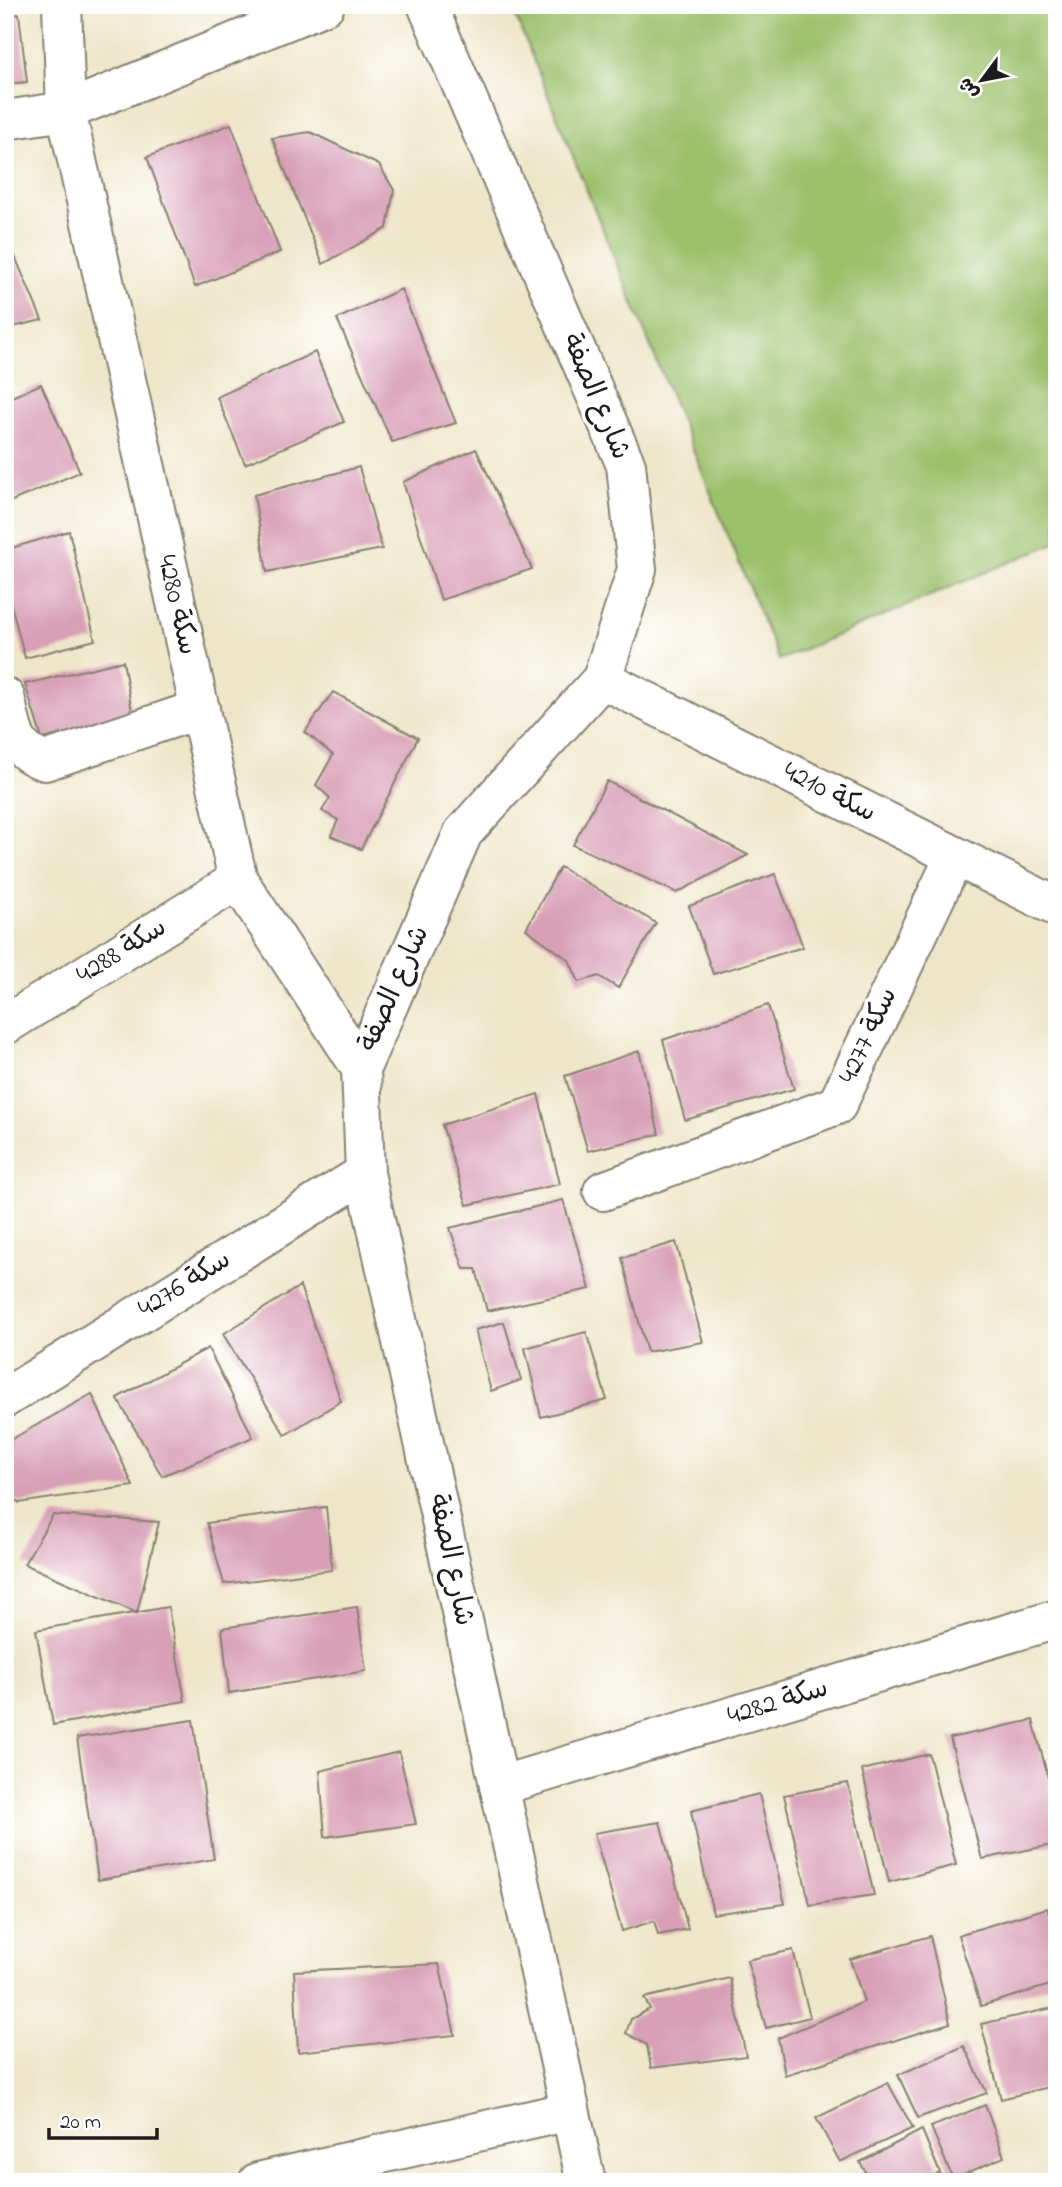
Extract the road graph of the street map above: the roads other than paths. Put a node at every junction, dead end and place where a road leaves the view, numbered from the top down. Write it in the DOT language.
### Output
graph roads {
  1 [pos="62,5"];
  2 [pos="325,5"];
  3 [pos="427,5"];
  4 [pos="66,111"];
  5 [pos="5,120"];
  6 [pos="602,678"];
  7 [pos="5,697"];
  8 [pos="200,709"];
  9 [pos="955,856"];
  10 [pos="238,880"];
  11 [pos="1057,907"];
  12 [pos="5,1025"];
  13 [pos="360,1068"];
  14 [pos="365,1173"];
  15 [pos="603,1191"];
  16 [pos="5,1398"];
  17 [pos="1057,1619"];
  18 [pos="499,1786"];
  19 [pos="570,2111"];
  20 [pos="258,2182"];
  21 [pos="586,2182"];
  1 -- 4 [label="street, سكة 4280"];
  2 -- 4 [label="street"];
  3 -- 6 [label="street, شارع الصفة"];
  4 -- 5 [label="street"];
  4 -- 8 [label="street, سكة 4280"];
  6 -- 9 [label="street, سكة 4210"];
  6 -- 13 [label="street, شارع الصفة"];
  7 -- 8 [label="street"];
  8 -- 10 [label="street, سكة 4280"];
  9 -- 11 [label="street, سكة 4210"];
  9 -- 15 [label="street, سكة 4277"];
  10 -- 12 [label="street, سكة 4288"];
  10 -- 13 [label="street, سكة 4280"];
  13 -- 14 [label="street, شارع الصفة"];
  14 -- 16 [label="street, سكة 4276"];
  14 -- 18 [label="street, شارع الصفة"];
  17 -- 18 [label="street, سكة 4282"];
  18 -- 19 [label="street, شارع الصفة"];
  19 -- 20 [label="street"];
  19 -- 21 [label="street, شارع الصفة"];
}
